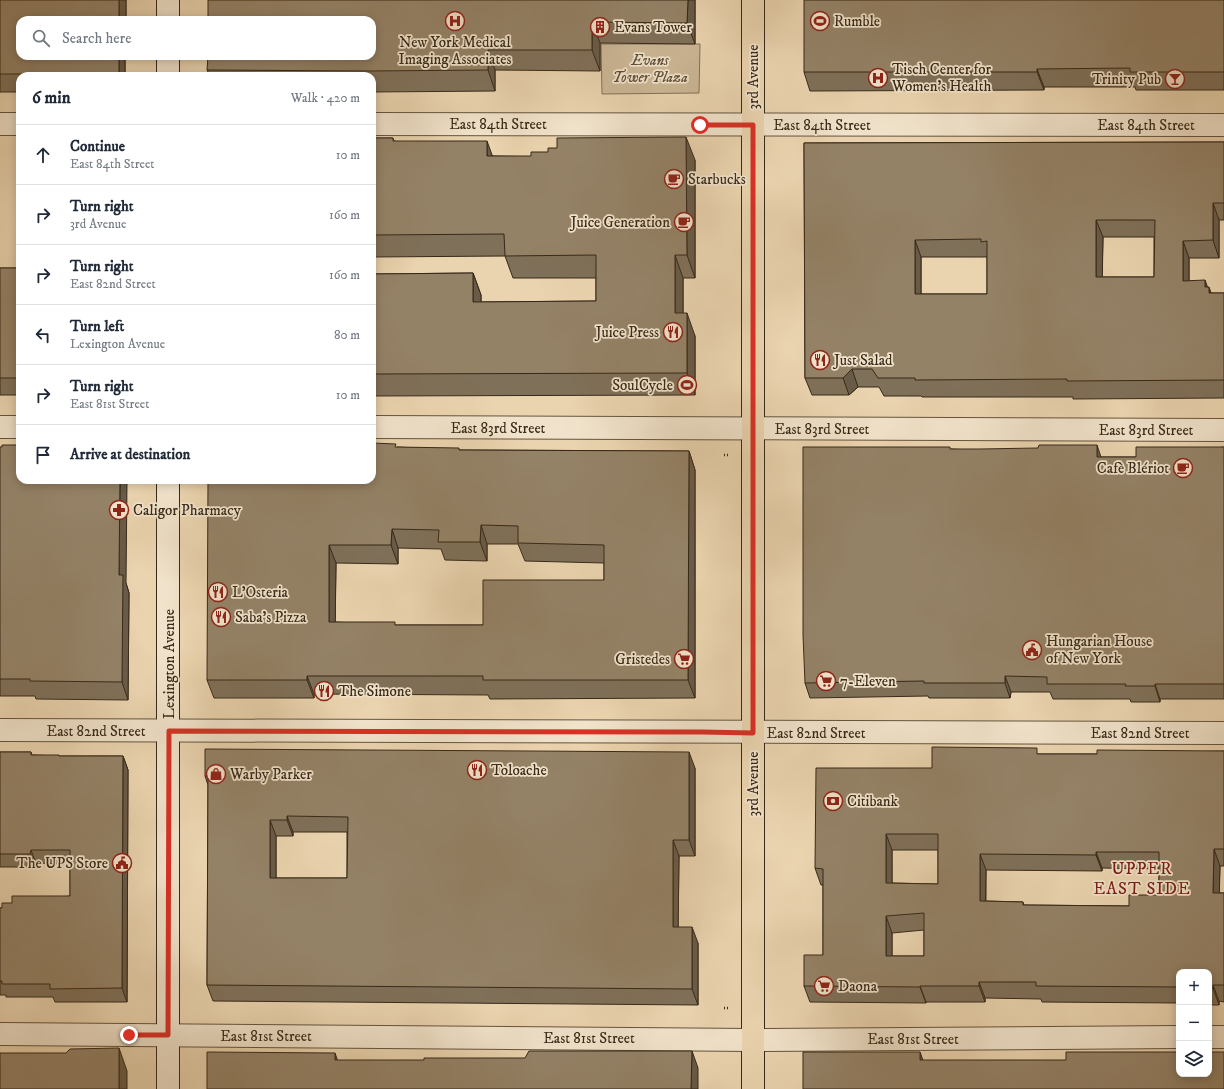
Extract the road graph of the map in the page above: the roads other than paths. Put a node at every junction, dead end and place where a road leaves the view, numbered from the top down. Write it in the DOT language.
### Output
graph roads {
  1 [pos="168,0"];
  2 [pos="753,0"];
  3 [pos="168,16"];
  4 [pos="168,60"];
  5 [pos="168,72"];
  6 [pos="0,124"];
  7 [pos="16,124"];
  8 [pos="376,124"];
  9 [pos="753,125"];
  10 [pos="1224,125"];
  11 [pos="0,427"];
  12 [pos="16,427"];
  13 [pos="376,428"];
  14 [pos="753,429"];
  15 [pos="1224,430"];
  16 [pos="168,484"];
  17 [pos="0,730"];
  18 [pos="169,731"];
  19 [pos="753,733"];
  20 [pos="1224,733"];
  21 [pos="0,1034"];
  22 [pos="168,1035"];
  23 [pos="1176,1037"];
  24 [pos="1212,1037"];
  25 [pos="1224,1037"];
  26 [pos="753,1040"];
  27 [pos="168,1089"];
  28 [pos="753,1089"];
  1 -- 3 [label="street"];
  2 -- 9 [label="main road, 3rd Avenue"];
  4 -- 5 [label="street"];
  6 -- 7 [label="street"];
  8 -- 9 [label="street, East 84th Street"];
  9 -- 10 [label="street, East 84th Street"];
  9 -- 14 [label="main road, 3rd Avenue"];
  11 -- 12 [label="street"];
  13 -- 14 [label="street, East 83rd Street"];
  14 -- 15 [label="street, East 83rd Street"];
  14 -- 19 [label="main road, 3rd Avenue"];
  16 -- 18 [label="street, Lexington Avenue"];
  17 -- 18 [label="street, East 82nd Street"];
  18 -- 19 [label="street, East 82nd Street"];
  18 -- 22 [label="street, Lexington Avenue"];
  19 -- 20 [label="street, East 82nd Street"];
  19 -- 26 [label="main road, 3rd Avenue"];
  21 -- 22 [label="street, East 81st Street"];
  22 -- 26 [label="street, East 81st Street"];
  22 -- 27 [label="street, Lexington Avenue"];
  23 -- 26 [label="street, East 81st Street"];
  24 -- 25 [label="street"];
  26 -- 28 [label="main road, 3rd Avenue"];
}
